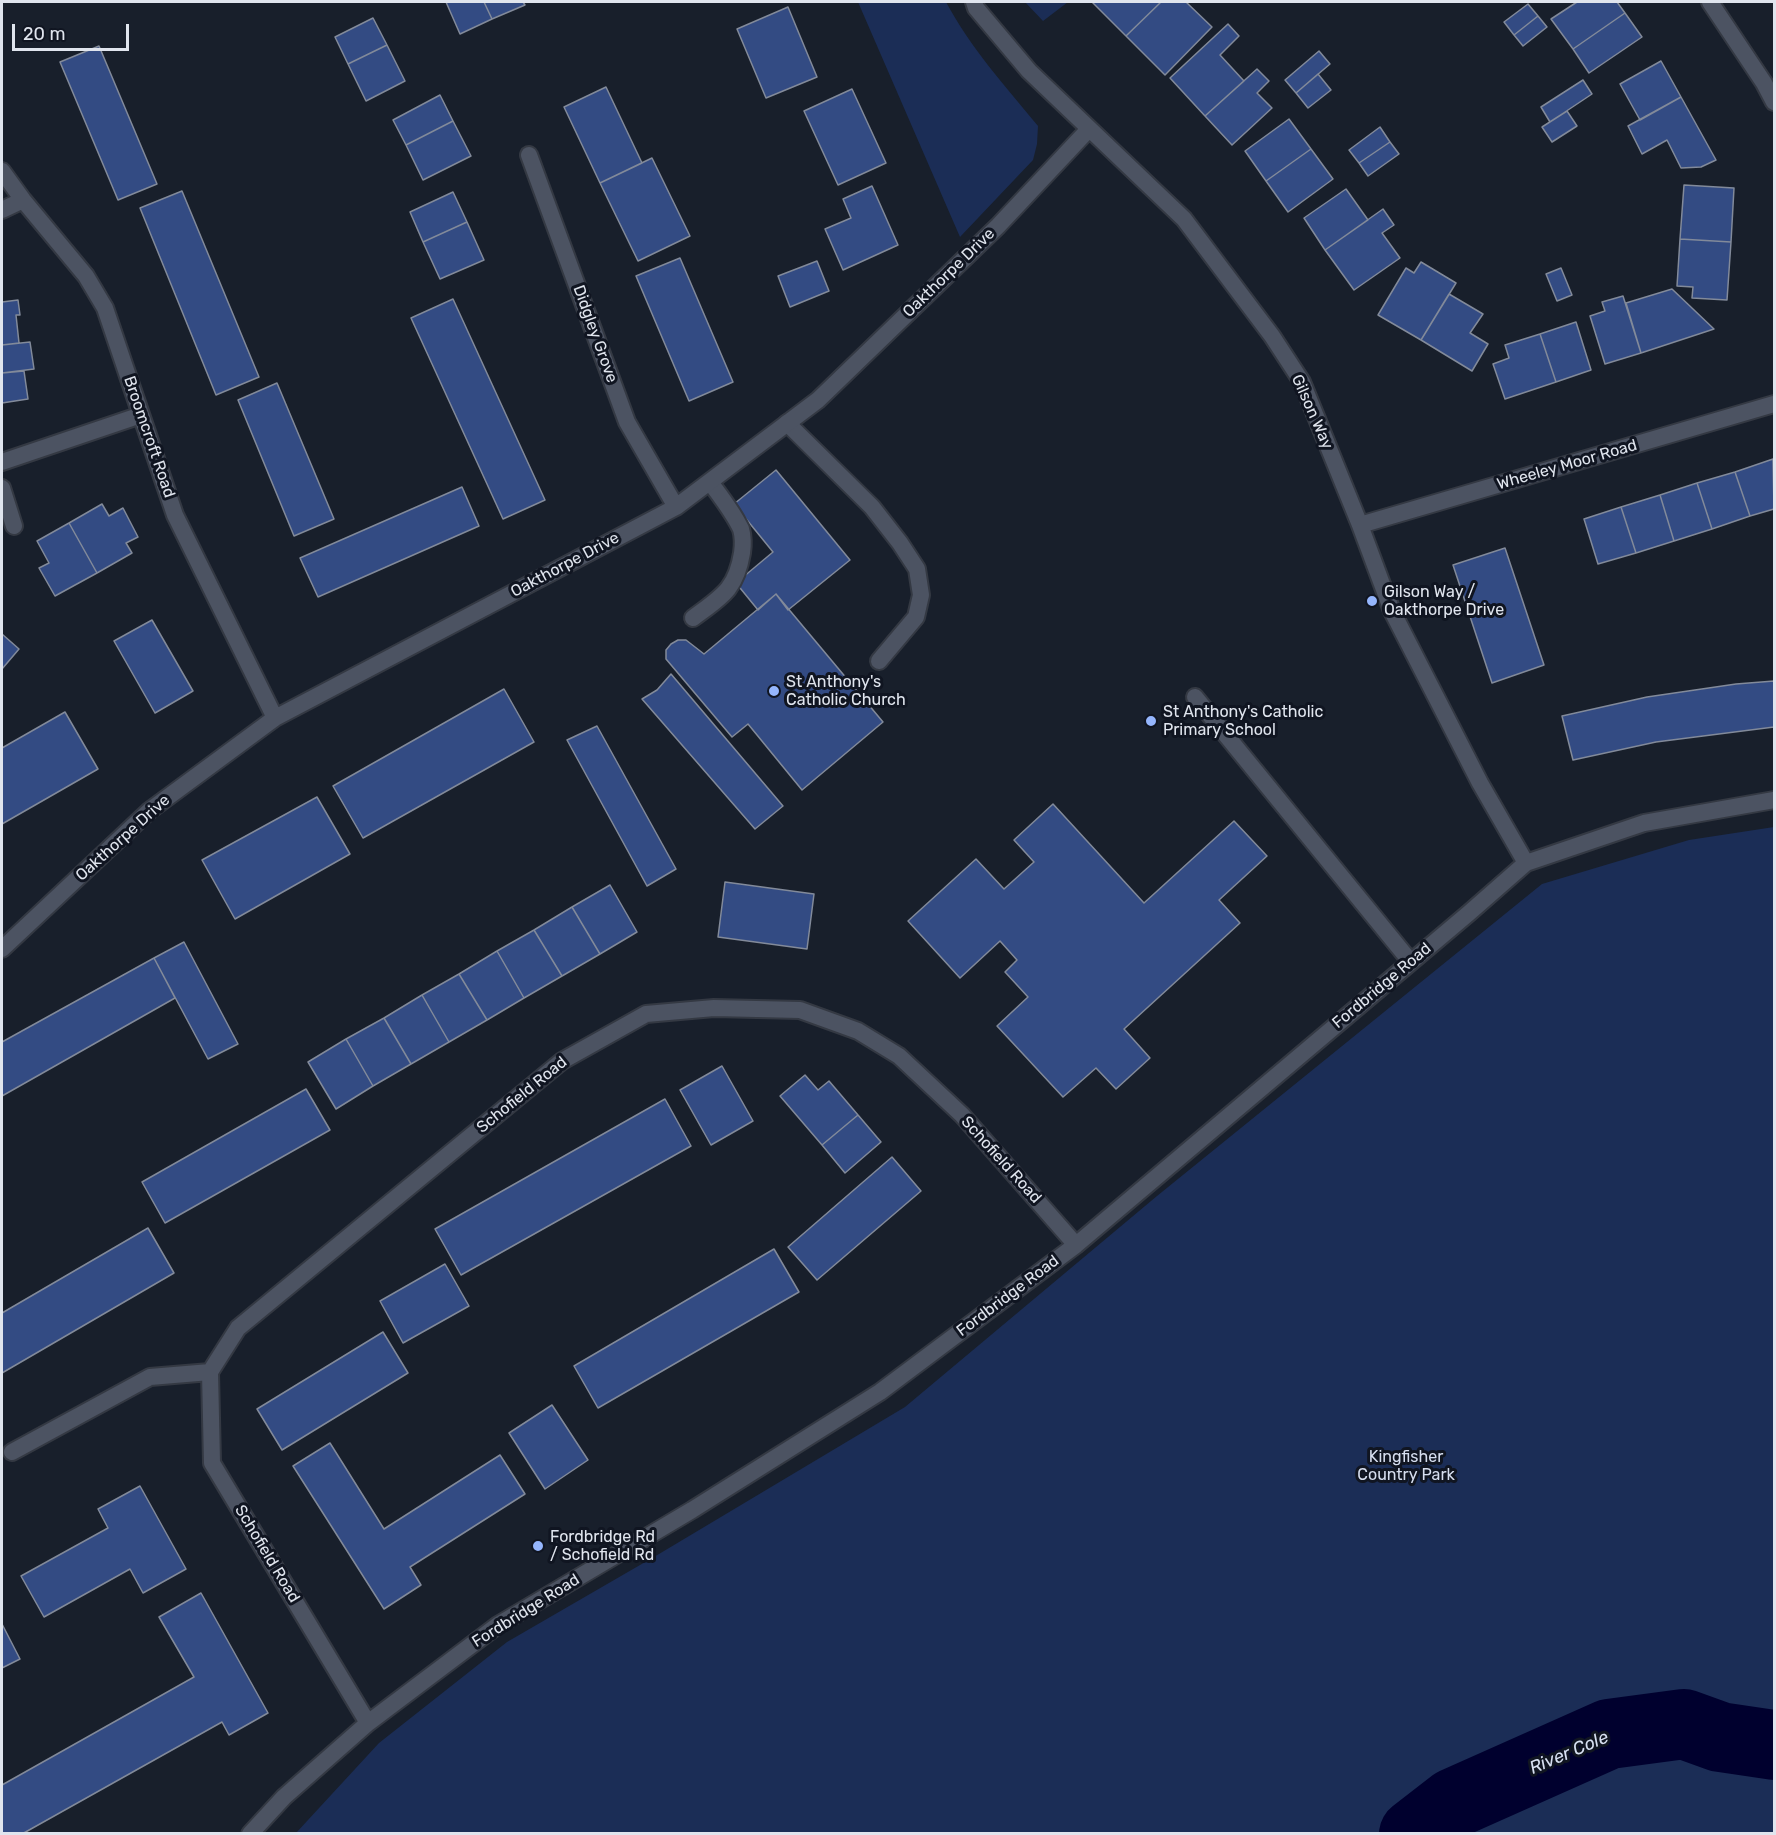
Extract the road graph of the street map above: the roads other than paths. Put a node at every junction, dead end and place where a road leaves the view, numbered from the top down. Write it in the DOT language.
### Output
graph roads {
  1 [pos="1710,2"];
  2 [pos="979,4"];
  3 [pos="1774,102"];
  4 [pos="1089,129"];
  5 [pos="529,155"];
  6 [pos="2,171"];
  7 [pos="23,200"];
  8 [pos="2,210"];
  9 [pos="1774,404"];
  10 [pos="141,415"];
  11 [pos="787,423"];
  12 [pos="2,462"];
  13 [pos="710,482"];
  14 [pos="2,488"];
  15 [pos="676,507"];
  16 [pos="1360,525"];
  17 [pos="14,526"];
  18 [pos="693,618"];
  19 [pos="879,661"];
  20 [pos="1195,697"];
  21 [pos="275,718"];
  22 [pos="1774,800"];
  23 [pos="1526,863"];
  24 [pos="2,949"];
  25 [pos="1410,961"];
  26 [pos="1076,1245"];
  27 [pos="210,1372"];
  28 [pos="12,1452"];
  29 [pos="368,1723"];
  30 [pos="250,1833"];
  1 -- 3 [label="street"];
  2 -- 4 [label="street, Gilson Way"];
  4 -- 11 [label="street, Oakthorpe Drive"];
  4 -- 16 [label="street, Gilson Way"];
  5 -- 15 [label="street, Didgley Grove"];
  6 -- 7 [label="street, Broomcroft Road"];
  7 -- 8 [label="street"];
  7 -- 10 [label="street, Broomcroft Road"];
  9 -- 16 [label="street, Wheeley Moor Road"];
  10 -- 12 [label="street"];
  10 -- 21 [label="street, Broomcroft Road"];
  11 -- 13 [label="street, Oakthorpe Drive"];
  11 -- 19 [label="street"];
  13 -- 15 [label="street, Oakthorpe Drive"];
  13 -- 18 [label="street"];
  14 -- 17 [label="street"];
  15 -- 21 [label="street, Oakthorpe Drive"];
  16 -- 23 [label="street, Gilson Way"];
  20 -- 25 [label="street"];
  21 -- 24 [label="street, Oakthorpe Drive"];
  22 -- 23 [label="street, Fordbridge Road"];
  23 -- 25 [label="street, Fordbridge Road"];
  25 -- 26 [label="street, Fordbridge Road"];
  26 -- 27 [label="street, Schofield Road"];
  26 -- 29 [label="street, Fordbridge Road"];
  27 -- 28 [label="street"];
  27 -- 29 [label="street, Schofield Road"];
  29 -- 30 [label="street, Fordbridge Road"];
}
